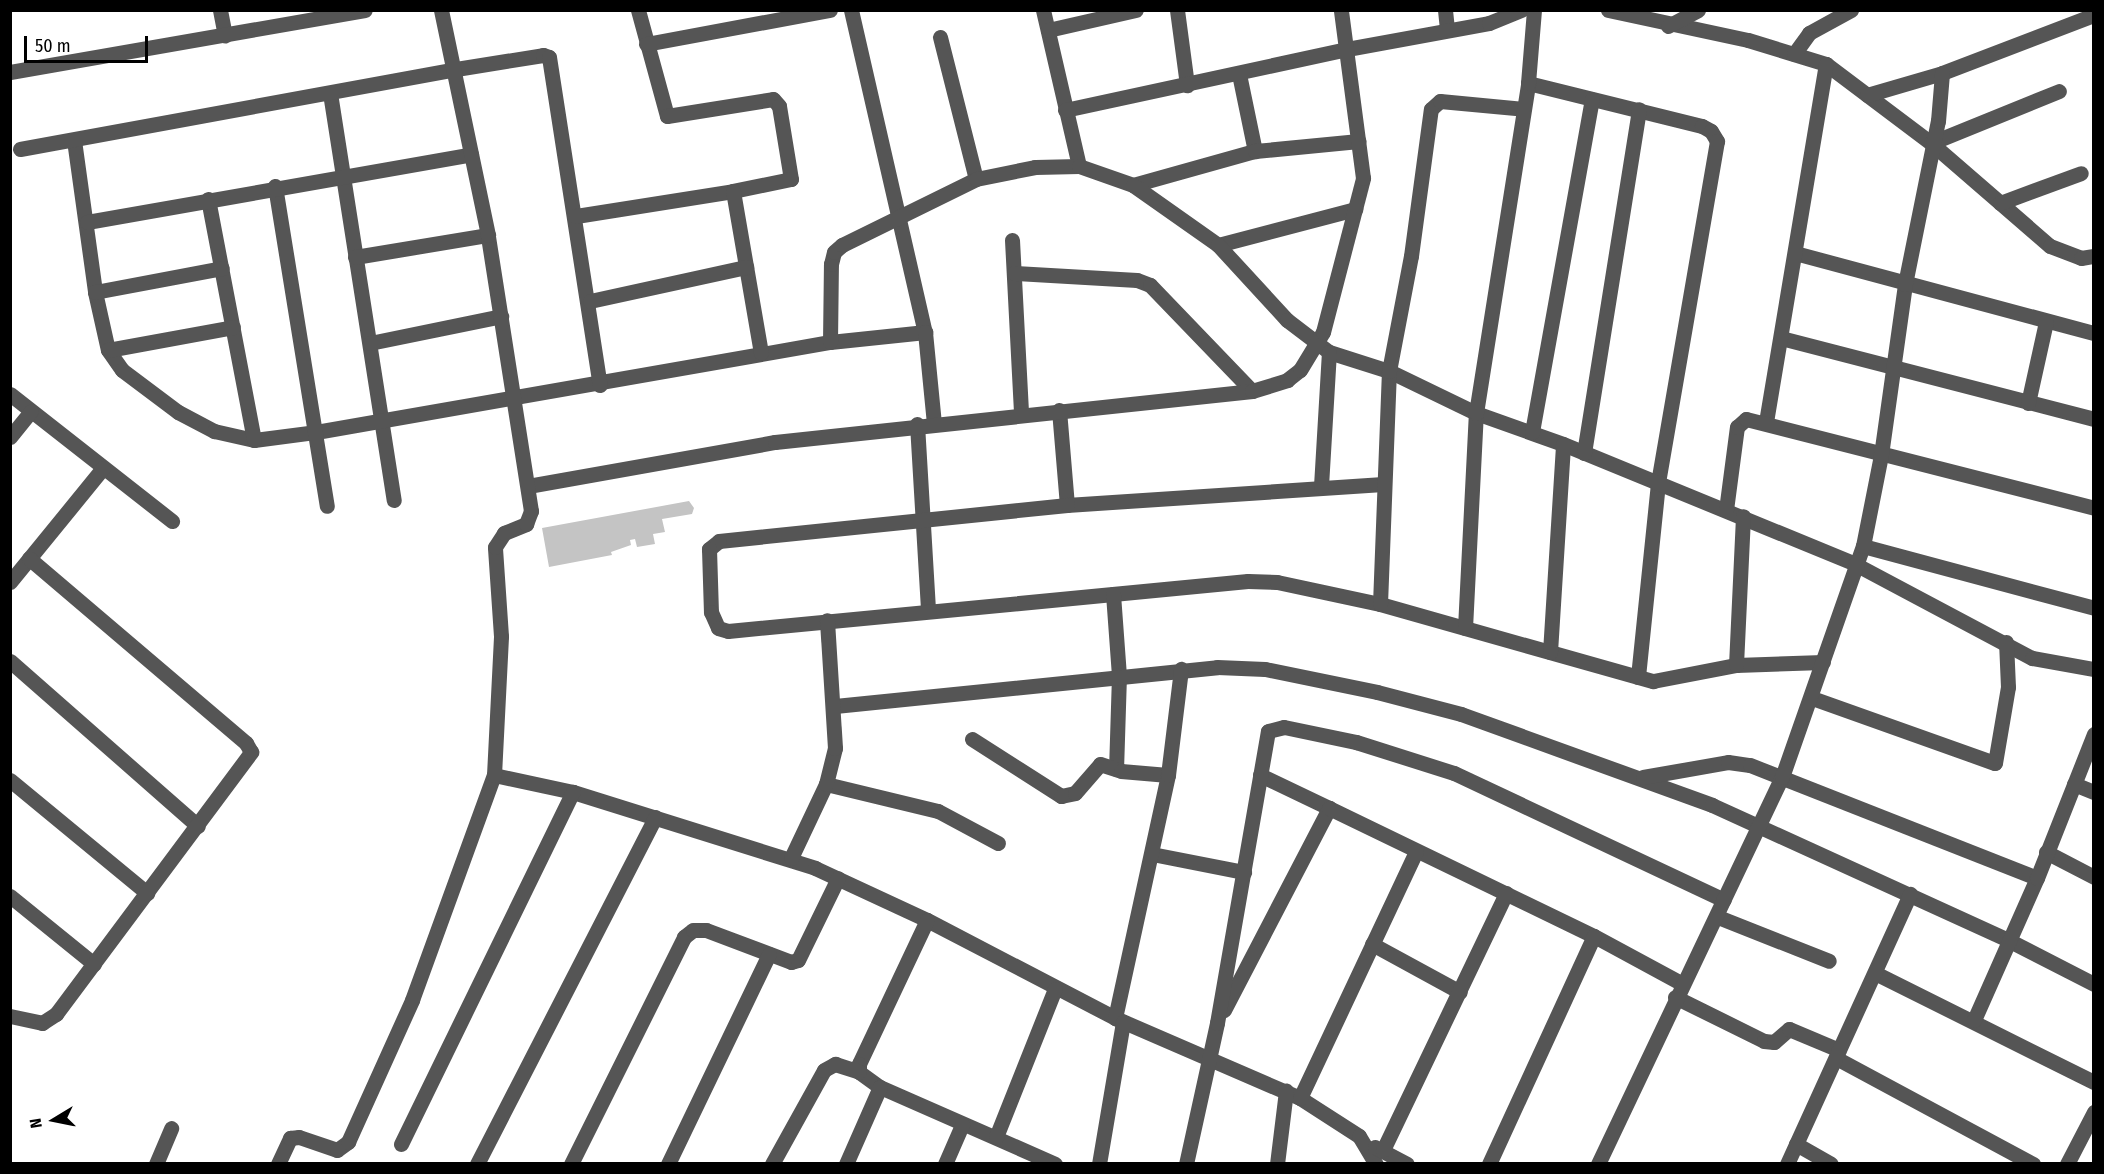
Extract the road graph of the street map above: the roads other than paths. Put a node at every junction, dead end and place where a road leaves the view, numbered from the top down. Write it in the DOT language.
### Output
graph roads {
  1 [pos="220,10"];
  2 [pos="365,10"];
  3 [pos="441,10"];
  4 [pos="638,10"];
  5 [pos="830,10"];
  6 [pos="851,10"];
  7 [pos="1043,10"];
  8 [pos="1136,10"];
  9 [pos="1177,10"];
  10 [pos="1341,10"];
  11 [pos="1445,10"];
  12 [pos="1521,10"];
  13 [pos="1534,10"];
  14 [pos="1608,10"];
  15 [pos="1698,10"];
  16 [pos="1851,10"];
  17 [pos="774,15"];
  18 [pos="2094,15"];
  19 [pos="1668,26"];
  20 [pos="1048,30"];
  21 [pos="1447,30"];
  22 [pos="225,36"];
  23 [pos="940,37"];
  24 [pos="646,44"];
  25 [pos="1347,49"];
  26 [pos="1794,54"];
  27 [pos="1826,64"];
  28 [pos="456,69"];
  29 [pos="10,72"];
  30 [pos="1942,73"];
  31 [pos="1239,74"];
  32 [pos="1528,83"];
  33 [pos="1187,85"];
  34 [pos="2058,90"];
  35 [pos="330,93"];
  36 [pos="1867,95"];
  37 [pos="1592,99"];
  38 [pos="1524,109"];
  39 [pos="1639,109"];
  40 [pos="1065,110"];
  41 [pos="74,140"];
  42 [pos="1359,141"];
  43 [pos="1931,143"];
  44 [pos="20,149"];
  45 [pos="1255,151"];
  46 [pos="471,154"];
  47 [pos="1079,166"];
  48 [pos="2080,173"];
  49 [pos="343,174"];
  50 [pos="976,179"];
  51 [pos="1133,185"];
  52 [pos="275,186"];
  53 [pos="733,191"];
  54 [pos="208,199"];
  55 [pos="2000,203"];
  56 [pos="1355,210"];
  57 [pos="576,216"];
  58 [pos="896,217"];
  59 [pos="87,222"];
  60 [pos="488,236"];
  61 [pos="1012,240"];
  62 [pos="1218,245"];
  63 [pos="1795,253"];
  64 [pos="2094,256"];
  65 [pos="355,257"];
  66 [pos="746,267"];
  67 [pos="222,268"];
  68 [pos="1014,273"];
  69 [pos="1905,284"];
  70 [pos="95,292"];
  71 [pos="590,301"];
  72 [pos="501,316"];
  73 [pos="2046,322"];
  74 [pos="233,327"];
  75 [pos="925,332"];
  76 [pos="2094,333"];
  77 [pos="1780,338"];
  78 [pos="830,342"];
  79 [pos="370,343"];
  80 [pos="1323,348"];
  81 [pos="108,350"];
  82 [pos="761,353"];
  83 [pos="1894,368"];
  84 [pos="1389,371"];
  85 [pos="600,385"];
  86 [pos="1252,391"];
  87 [pos="10,394"];
  88 [pos="515,399"];
  89 [pos="2028,403"];
  90 [pos="1059,410"];
  91 [pos="31,411"];
  92 [pos="1476,413"];
  93 [pos="1021,414"];
  94 [pos="2094,419"];
  95 [pos="382,421"];
  96 [pos="1766,422"];
  97 [pos="934,423"];
  98 [pos="917,424"];
  99 [pos="316,432"];
  100 [pos="1533,432"];
  101 [pos="10,437"];
  102 [pos="254,440"];
  103 [pos="1563,444"];
  104 [pos="1584,453"];
  105 [pos="1881,455"];
  106 [pos="103,468"];
  107 [pos="1658,483"];
  108 [pos="1383,484"];
  109 [pos="528,486"];
  110 [pos="1321,486"];
  111 [pos="394,500"];
  112 [pos="1067,505"];
  113 [pos="327,506"];
  114 [pos="2094,508"];
  115 [pos="1726,510"];
  116 [pos="1743,516"];
  117 [pos="172,521"];
  118 [pos="923,521"];
  119 [pos="1863,546"];
  120 [pos="29,558"];
  121 [pos="1855,564"];
  122 [pos="13,572"];
  123 [pos="1113,594"];
  124 [pos="1380,604"];
  125 [pos="2094,608"];
  126 [pos="928,611"];
  127 [pos="827,620"];
  128 [pos="1465,628"];
  129 [pos="2006,642"];
  130 [pos="1551,652"];
  131 [pos="10,661"];
  132 [pos="1823,662"];
  133 [pos="1736,665"];
  134 [pos="1181,669"];
  135 [pos="2094,669"];
  136 [pos="1119,675"];
  137 [pos="1638,677"];
  138 [pos="1812,698"];
  139 [pos="835,706"];
  140 [pos="2094,734"];
  141 [pos="972,739"];
  142 [pos="1116,769"];
  143 [pos="494,775"];
  144 [pos="1168,775"];
  145 [pos="1260,775"];
  146 [pos="1782,777"];
  147 [pos="1641,778"];
  148 [pos="10,780"];
  149 [pos="826,784"];
  150 [pos="2074,784"];
  151 [pos="573,792"];
  152 [pos="2094,792"];
  153 [pos="1329,808"];
  154 [pos="656,817"];
  155 [pos="198,826"];
  156 [pos="1759,827"];
  157 [pos="998,843"];
  158 [pos="1416,852"];
  159 [pos="2046,852"];
  160 [pos="1152,854"];
  161 [pos="791,858"];
  162 [pos="1244,872"];
  163 [pos="2094,877"];
  164 [pos="838,878"];
  165 [pos="2037,878"];
  166 [pos="147,893"];
  167 [pos="1506,893"];
  168 [pos="1910,894"];
  169 [pos="10,896"];
  170 [pos="1724,900"];
  171 [pos="1718,917"];
  172 [pos="927,920"];
  173 [pos="1594,936"];
  174 [pos="2010,941"];
  175 [pos="1372,944"];
  176 [pos="769,954"];
  177 [pos="1829,961"];
  178 [pos="94,964"];
  179 [pos="1875,973"];
  180 [pos="2094,984"];
  181 [pos="1055,989"];
  182 [pos="1678,990"];
  183 [pos="1460,992"];
  184 [pos="10,1016"];
  185 [pos="1119,1020"];
  186 [pos="1974,1020"];
  187 [pos="1217,1023"];
  188 [pos="1837,1054"];
  189 [pos="1207,1057"];
  190 [pos="858,1072"];
  191 [pos="2094,1082"];
  192 [pos="880,1087"];
  193 [pos="1286,1091"];
  194 [pos="1300,1098"];
  195 [pos="2094,1112"];
  196 [pos="962,1125"];
  197 [pos="171,1128"];
  198 [pos="996,1137"];
  199 [pos="401,1144"];
  200 [pos="1796,1144"];
  201 [pos="1372,1154"];
  202 [pos="1048,1162"];
  203 [pos="156,1164"];
  204 [pos="278,1164"];
  205 [pos="477,1164"];
  206 [pos="571,1164"];
  207 [pos="668,1164"];
  208 [pos="772,1164"];
  209 [pos="846,1164"];
  210 [pos="945,1164"];
  211 [pos="1099,1164"];
  212 [pos="1186,1164"];
  213 [pos="1277,1164"];
  214 [pos="1407,1164"];
  215 [pos="1488,1164"];
  216 [pos="1598,1164"];
  217 [pos="1787,1164"];
  218 [pos="1831,1164"];
  219 [pos="2033,1164"];
  220 [pos="2067,1164"];
  1 -- 22 [label="street"];
  2 -- 22 [label="street"];
  3 -- 28 [label="street"];
  4 -- 24 [label="street"];
  5 -- 17 [label="street"];
  6 -- 58 [label="street"];
  7 -- 20 [label="street"];
  8 -- 20 [label="street"];
  9 -- 33 [label="street"];
  10 -- 25 [label="street"];
  11 -- 21 [label="street"];
  12 -- 21 [label="street"];
  13 -- 32 [label="street"];
  14 -- 19 [label="street"];
  15 -- 19 [label="street"];
  16 -- 26 [label="street"];
  17 -- 24 [label="street"];
  18 -- 30 [label="street"];
  19 -- 26 [label="street"];
  20 -- 40 [label="street"];
  21 -- 25 [label="street"];
  22 -- 29 [label="street"];
  23 -- 50 [label="street"];
  24 -- 53 [label="street"];
  25 -- 31 [label="street"];
  25 -- 42 [label="street"];
  26 -- 27 [label="street"];
  27 -- 36 [label="street"];
  27 -- 63 [label="street"];
  28 -- 35 [label="street"];
  28 -- 46 [label="street"];
  28 -- 57 [label="street"];
  30 -- 36 [label="street"];
  30 -- 43 [label="street"];
  31 -- 33 [label="street"];
  31 -- 45 [label="street"];
  32 -- 37 [label="street"];
  32 -- 38 [label="street"];
  33 -- 40 [label="street"];
  34 -- 43 [label="street"];
  35 -- 41 [label="street"];
  35 -- 49 [label="street"];
  36 -- 43 [label="street"];
  37 -- 39 [label="street"];
  37 -- 100 [label="street"];
  38 -- 84 [label="street"];
  38 -- 92 [label="street"];
  39 -- 104 [label="street"];
  39 -- 107 [label="street"];
  40 -- 47 [label="street"];
  41 -- 44 [label="street"];
  41 -- 59 [label="street"];
  42 -- 45 [label="street"];
  42 -- 56 [label="street"];
  43 -- 55 [label="street"];
  43 -- 69 [label="street"];
  45 -- 51 [label="street"];
  46 -- 49 [label="street"];
  46 -- 60 [label="street"];
  47 -- 50 [label="street"];
  47 -- 51 [label="street"];
  48 -- 55 [label="street"];
  49 -- 52 [label="street"];
  49 -- 65 [label="street"];
  50 -- 58 [label="street"];
  51 -- 62 [label="street"];
  52 -- 54 [label="street"];
  52 -- 99 [label="street"];
  53 -- 57 [label="street"];
  53 -- 66 [label="street"];
  54 -- 59 [label="street"];
  54 -- 67 [label="street"];
  55 -- 64 [label="street"];
  56 -- 62 [label="street"];
  56 -- 80 [label="street"];
  57 -- 71 [label="street"];
  58 -- 75 [label="street"];
  58 -- 78 [label="street"];
  59 -- 70 [label="street"];
  60 -- 65 [label="street"];
  60 -- 72 [label="street"];
  61 -- 68 [label="street"];
  62 -- 80 [label="street"];
  63 -- 69 [label="street"];
  63 -- 77 [label="street"];
  65 -- 79 [label="street"];
  66 -- 71 [label="street"];
  66 -- 82 [label="street"];
  67 -- 70 [label="street"];
  67 -- 74 [label="street"];
  68 -- 86 [label="street"];
  68 -- 93 [label="street"];
  69 -- 73 [label="street"];
  69 -- 83 [label="street"];
  70 -- 81 [label="street"];
  71 -- 85 [label="street"];
  72 -- 79 [label="street"];
  72 -- 88 [label="street"];
  73 -- 76 [label="street"];
  73 -- 89 [label="street"];
  74 -- 81 [label="street"];
  74 -- 102 [label="street"];
  75 -- 78 [label="street"];
  75 -- 97 [label="street"];
  77 -- 83 [label="street"];
  77 -- 96 [label="street"];
  78 -- 82 [label="street"];
  79 -- 95 [label="street"];
  80 -- 84 [label="street"];
  80 -- 86 [label="street"];
  80 -- 110 [label="street"];
  81 -- 102 [label="street"];
  82 -- 85 [label="street"];
  83 -- 89 [label="street"];
  83 -- 105 [label="street"];
  84 -- 92 [label="street"];
  84 -- 108 [label="street"];
  85 -- 88 [label="street"];
  86 -- 90 [label="street"];
  87 -- 91 [label="street"];
  88 -- 95 [label="street"];
  88 -- 109 [label="street"];
  89 -- 94 [label="street"];
  90 -- 93 [label="street"];
  90 -- 112 [label="street"];
  91 -- 101 [label="street"];
  91 -- 106 [label="street"];
  92 -- 100 [label="street"];
  92 -- 128 [label="street"];
  93 -- 97 [label="street"];
  95 -- 99 [label="street"];
  95 -- 111 [label="street"];
  96 -- 105 [label="street"];
  96 -- 115 [label="street"];
  97 -- 98 [label="street"];
  98 -- 109 [label="street"];
  98 -- 118 [label="street"];
  99 -- 102 [label="street"];
  99 -- 113 [label="street"];
  100 -- 103 [label="street"];
  103 -- 104 [label="street"];
  103 -- 130 [label="street"];
  104 -- 107 [label="street"];
  105 -- 114 [label="street"];
  105 -- 119 [label="street"];
  106 -- 117 [label="street"];
  106 -- 120 [label="street"];
  107 -- 115 [label="street"];
  107 -- 137 [label="street"];
  108 -- 110 [label="street"];
  108 -- 124 [label="street"];
  109 -- 143 [label="street"];
  110 -- 112 [label="street"];
  112 -- 118 [label="street"];
  115 -- 116 [label="street"];
  116 -- 121 [label="street"];
  116 -- 133 [label="street"];
  118 -- 126 [label="street"];
  118 -- 127 [label="street"];
  119 -- 121 [label="street"];
  119 -- 125 [label="street"];
  120 -- 122 [label="street"];
  120 -- 155 [label="street"];
  121 -- 129 [label="street"];
  121 -- 132 [label="street"];
  123 -- 124 [label="street"];
  123 -- 126 [label="street"];
  123 -- 136 [label="street"];
  124 -- 128 [label="street"];
  126 -- 127 [label="street"];
  127 -- 139 [label="street"];
  128 -- 130 [label="street"];
  129 -- 135 [label="street"];
  129 -- 138 [label="street"];
  130 -- 137 [label="street"];
  131 -- 155 [label="street"];
  132 -- 133 [label="street"];
  132 -- 138 [label="street"];
  133 -- 137 [label="street"];
  134 -- 136 [label="street"];
  134 -- 144 [label="street"];
  134 -- 147 [label="street"];
  136 -- 139 [label="street"];
  136 -- 142 [label="street"];
  138 -- 146 [label="street"];
  139 -- 149 [label="street"];
  140 -- 150 [label="street"];
  141 -- 142 [label="street"];
  142 -- 144 [label="street"];
  143 -- 151 [label="street"];
  143 -- 204 [label="street"];
  144 -- 160 [label="street"];
  145 -- 153 [label="street"];
  145 -- 162 [label="street"];
  145 -- 170 [label="street"];
  146 -- 147 [label="street"];
  146 -- 156 [label="street"];
  146 -- 165 [label="street"];
  147 -- 156 [label="street"];
  148 -- 166 [label="street"];
  149 -- 157 [label="street"];
  149 -- 161 [label="street"];
  150 -- 152 [label="street"];
  150 -- 159 [label="street"];
  151 -- 154 [label="street"];
  151 -- 199 [label="street"];
  153 -- 158 [label="street"];
  153 -- 187 [label="street"];
  154 -- 161 [label="street"];
  154 -- 205 [label="street"];
  155 -- 166 [label="street"];
  156 -- 168 [label="street"];
  156 -- 170 [label="street"];
  158 -- 167 [label="street"];
  158 -- 175 [label="street"];
  159 -- 163 [label="street"];
  159 -- 165 [label="street"];
  160 -- 162 [label="street"];
  160 -- 185 [label="street"];
  161 -- 164 [label="street"];
  162 -- 187 [label="street"];
  164 -- 172 [label="street"];
  164 -- 176 [label="street"];
  165 -- 174 [label="street"];
  166 -- 178 [label="street"];
  167 -- 173 [label="street"];
  167 -- 183 [label="street"];
  168 -- 174 [label="street"];
  168 -- 179 [label="street"];
  169 -- 178 [label="street"];
  170 -- 171 [label="street"];
  171 -- 177 [label="street"];
  171 -- 182 [label="street"];
  172 -- 181 [label="street"];
  172 -- 190 [label="street"];
  173 -- 182 [label="street"];
  173 -- 215 [label="street"];
  174 -- 180 [label="street"];
  174 -- 186 [label="street"];
  175 -- 183 [label="street"];
  175 -- 194 [label="street"];
  176 -- 206 [label="street"];
  176 -- 207 [label="street"];
  178 -- 184 [label="street"];
  179 -- 186 [label="street"];
  179 -- 188 [label="street"];
  181 -- 185 [label="street"];
  181 -- 198 [label="street"];
  182 -- 188 [label="street"];
  182 -- 216 [label="street"];
  183 -- 201 [label="street"];
  185 -- 189 [label="street"];
  185 -- 211 [label="street"];
  186 -- 191 [label="street"];
  187 -- 189 [label="street"];
  188 -- 200 [label="street"];
  188 -- 219 [label="street"];
  189 -- 193 [label="street"];
  189 -- 212 [label="street"];
  190 -- 192 [label="street"];
  190 -- 208 [label="street"];
  192 -- 196 [label="street"];
  192 -- 209 [label="street"];
  193 -- 194 [label="street"];
  193 -- 213 [label="street"];
  194 -- 201 [label="street"];
  195 -- 220 [label="street"];
  196 -- 198 [label="street"];
  196 -- 210 [label="street"];
  197 -- 203 [label="street"];
  198 -- 202 [label="street"];
  200 -- 217 [label="street"];
  200 -- 218 [label="street"];
  201 -- 214 [label="street"];
}
